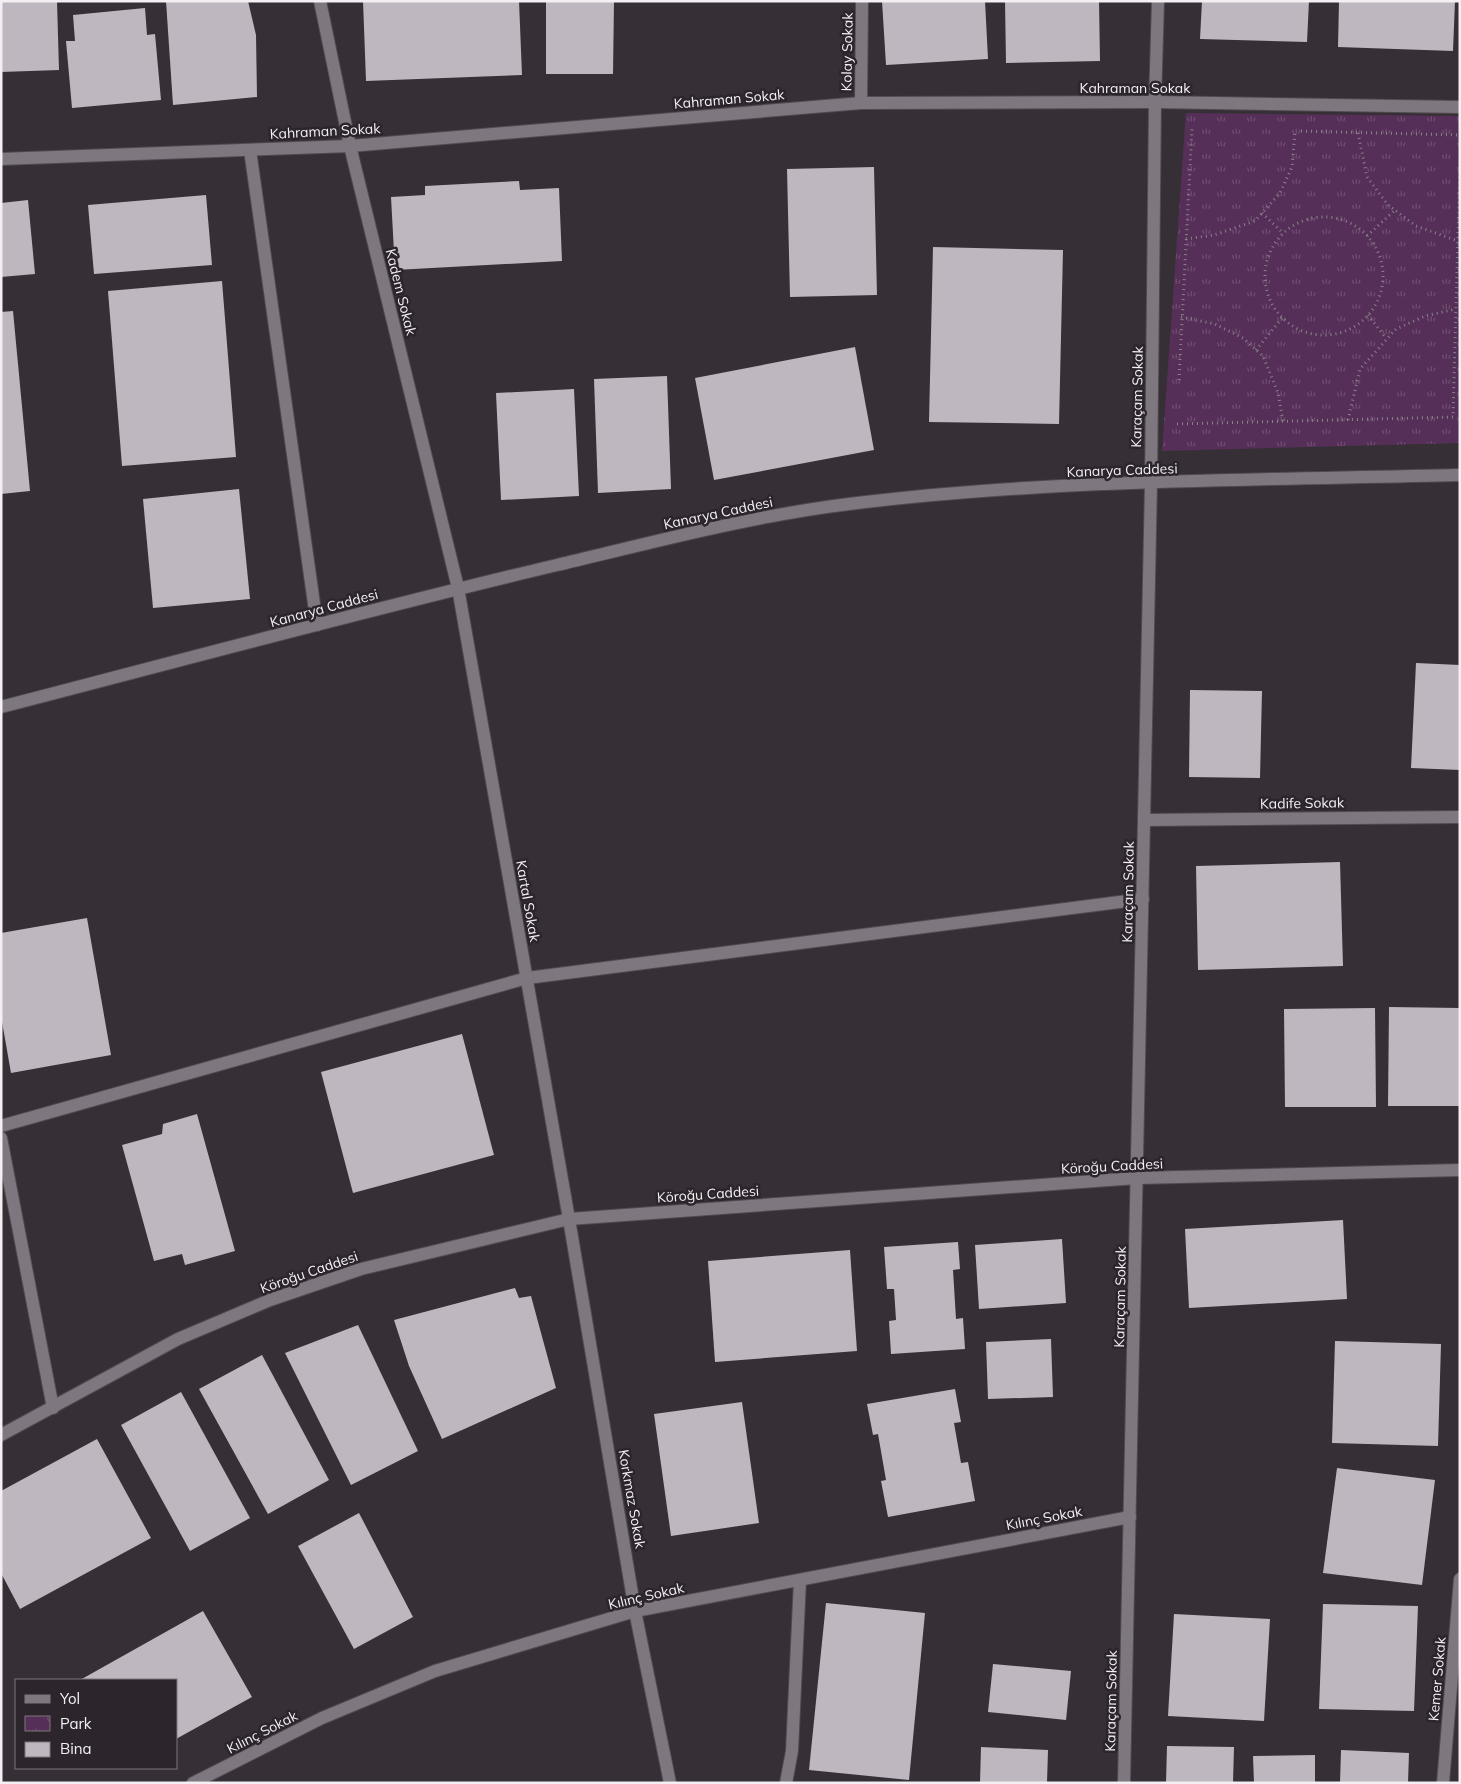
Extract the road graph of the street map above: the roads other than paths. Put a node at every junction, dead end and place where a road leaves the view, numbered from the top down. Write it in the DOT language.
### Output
graph roads {
  1 [pos="320,1"];
  2 [pos="862,1"];
  3 [pos="1158,1"];
  4 [pos="1155,102"];
  5 [pos="861,103"];
  6 [pos="1460,107"];
  7 [pos="350,146"];
  8 [pos="250,150"];
  9 [pos="1,159"];
  10 [pos="1460,475"];
  11 [pos="1151,483"];
  12 [pos="458,588"];
  13 [pos="317,625"];
  14 [pos="1,707"];
  15 [pos="1460,817"];
  16 [pos="1144,820"];
  17 [pos="1143,899"];
  18 [pos="527,978"];
  19 [pos="1,1126"];
  20 [pos="1,1138"];
  21 [pos="1460,1170"];
  22 [pos="1138,1178"];
  23 [pos="569,1219"];
  24 [pos="53,1408"];
  25 [pos="1,1435"];
  26 [pos="1130,1517"];
  27 [pos="1460,1579"];
  28 [pos="800,1580"];
  29 [pos="635,1612"];
  30 [pos="193,1783"];
  31 [pos="670,1783"];
  32 [pos="786,1783"];
  33 [pos="1124,1783"];
  34 [pos="1443,1783"];
  1 -- 7 [label="street, Kadem Sokak"];
  2 -- 5 [label="street, Kolay Sokak"];
  3 -- 4 [label="street, Karaçam Sokak"];
  4 -- 5 [label="street, Kahraman Sokak"];
  4 -- 6 [label="street, Kahraman Sokak"];
  4 -- 11 [label="street, Karaçam Sokak"];
  5 -- 7 [label="street, Kahraman Sokak"];
  7 -- 8 [label="street, Kahraman Sokak"];
  7 -- 12 [label="street, Kadem Sokak"];
  8 -- 9 [label="street, Kahraman Sokak"];
  8 -- 13 [label="street"];
  10 -- 11 [label="street, Kanarya Caddesi"];
  11 -- 12 [label="street, Kanarya Caddesi"];
  11 -- 16 [label="street, Karaçam Sokak"];
  12 -- 13 [label="street, Kanarya Caddesi"];
  12 -- 18 [label="street, Kartal Sokak"];
  13 -- 14 [label="street, Kanarya Caddesi"];
  15 -- 16 [label="street, Kadife Sokak"];
  16 -- 17 [label="street, Karaçam Sokak"];
  17 -- 18 [label="street"];
  17 -- 22 [label="street, Karaçam Sokak"];
  18 -- 19 [label="street"];
  18 -- 23 [label="street, Kartal Sokak"];
  20 -- 24 [label="street"];
  21 -- 22 [label="street, Köroğu Caddesi"];
  22 -- 23 [label="street, Köroğu Caddesi"];
  22 -- 26 [label="street, Karaçam Sokak"];
  23 -- 24 [label="street, Köroğu Caddesi"];
  23 -- 29 [label="street, Korkmaz Sokak"];
  24 -- 25 [label="street, Köroğu Caddesi"];
  26 -- 28 [label="street, Kılınç Sokak"];
  26 -- 33 [label="street, Karaçam Sokak"];
  27 -- 34 [label="street, Kemer Sokak"];
  28 -- 29 [label="street, Kılınç Sokak"];
  28 -- 32 [label="street"];
  29 -- 30 [label="street, Kılınç Sokak"];
  29 -- 31 [label="street, Korkmaz Sokak"];
}
